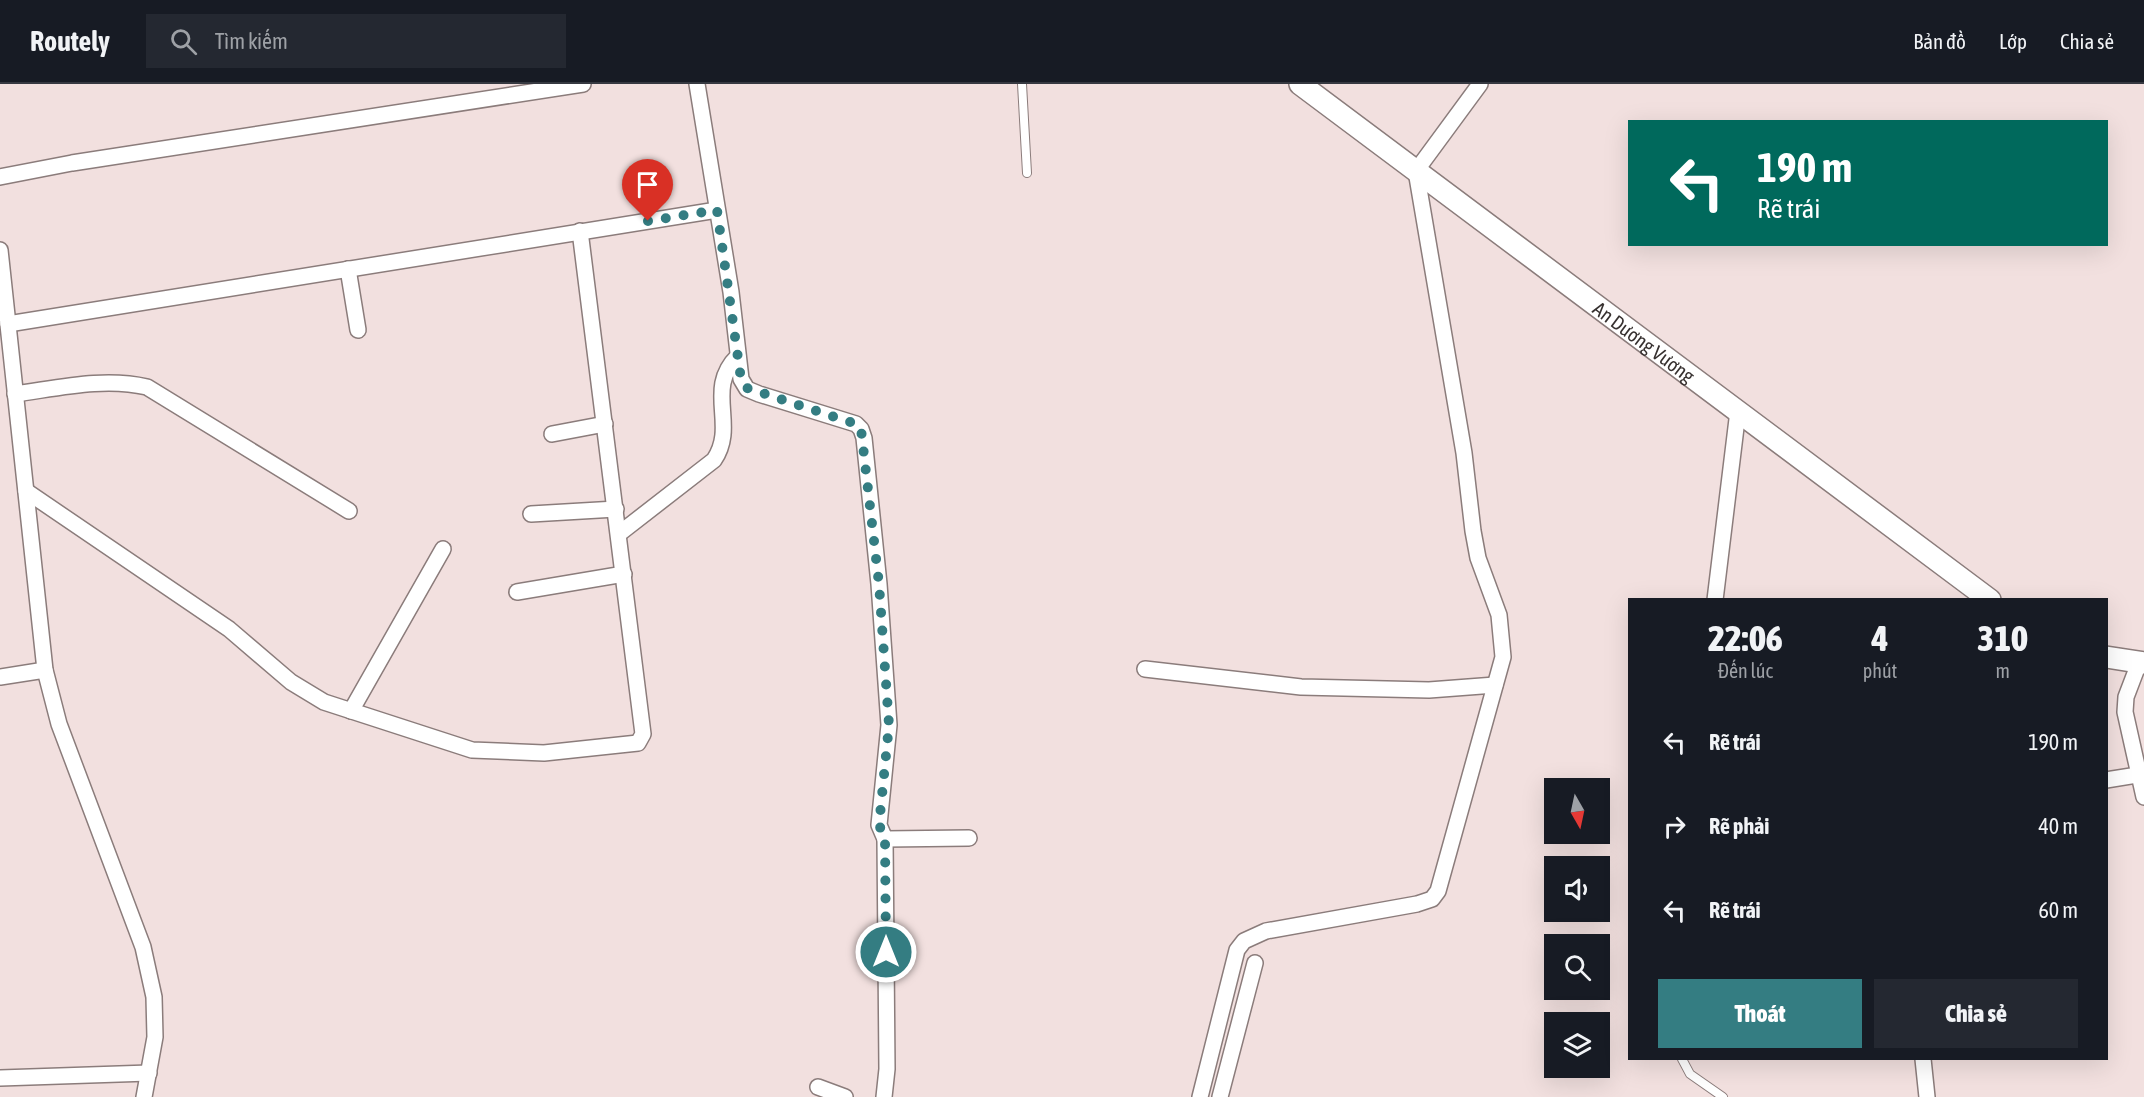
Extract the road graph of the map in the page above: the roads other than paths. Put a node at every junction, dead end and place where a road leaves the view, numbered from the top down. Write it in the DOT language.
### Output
graph roads {
  1 [pos="583,84"];
  2 [pos="697,84"];
  3 [pos="1022,84"];
  4 [pos="1300,84"];
  5 [pos="1480,84"];
  6 [pos="1416,171"];
  7 [pos="1027,173"];
  8 [pos="0,177"];
  9 [pos="717,210"];
  10 [pos="580,231"];
  11 [pos="0,250"];
  12 [pos="348,269"];
  13 [pos="8,324"];
  14 [pos="358,330"];
  15 [pos="738,356"];
  16 [pos="15,394"];
  17 [pos="1738,411"];
  18 [pos="605,424"];
  19 [pos="552,434"];
  20 [pos="26,491"];
  21 [pos="616,509"];
  22 [pos="349,511"];
  23 [pos="531,514"];
  24 [pos="620,533"];
  25 [pos="443,549"];
  26 [pos="624,574"];
  27 [pos="517,592"];
  28 [pos="1715,598"];
  29 [pos="1987,598"];
  30 [pos="2108,657"];
  31 [pos="2142,663"];
  32 [pos="1145,669"];
  33 [pos="45,670"];
  34 [pos="0,677"];
  35 [pos="1494,685"];
  36 [pos="351,711"];
  37 [pos="2142,775"];
  38 [pos="2108,780"];
  39 [pos="2144,797"];
  40 [pos="885,838"];
  41 [pos="969,838"];
  42 [pos="1255,963"];
  43 [pos="1683,1060"];
  44 [pos="1912,1060"];
  45 [pos="1923,1060"];
  46 [pos="149,1073"];
  47 [pos="0,1077"];
  48 [pos="818,1087"];
  49 [pos="144,1097"];
  50 [pos="845,1097"];
  51 [pos="884,1097"];
  52 [pos="1200,1097"];
  53 [pos="1220,1097"];
  54 [pos="1723,1097"];
  55 [pos="1917,1097"];
  56 [pos="1927,1097"];
  1 -- 8 [label="street"];
  2 -- 9 [label="street"];
  3 -- 7 [label="lane"];
  4 -- 6 [label="street, An Dương Vương"];
  5 -- 6 [label="street"];
  6 -- 17 [label="street, An Dương Vương"];
  6 -- 35 [label="street"];
  9 -- 10 [label="street"];
  9 -- 15 [label="street"];
  10 -- 12 [label="street"];
  10 -- 18 [label="street"];
  11 -- 13 [label="street"];
  12 -- 13 [label="street"];
  12 -- 14 [label="street"];
  13 -- 16 [label="street"];
  15 -- 24 [label="street"];
  15 -- 40 [label="street"];
  16 -- 20 [label="street"];
  16 -- 22 [label="street"];
  17 -- 28 [label="street"];
  17 -- 29 [label="street, An Dương Vương"];
  18 -- 19 [label="street"];
  18 -- 21 [label="street"];
  20 -- 33 [label="street"];
  20 -- 36 [label="street"];
  21 -- 23 [label="street"];
  21 -- 24 [label="street"];
  24 -- 26 [label="street"];
  25 -- 36 [label="street"];
  26 -- 27 [label="street"];
  26 -- 36 [label="street"];
  30 -- 31 [label="street"];
  31 -- 37 [label="street"];
  32 -- 35 [label="street"];
  33 -- 34 [label="street"];
  33 -- 46 [label="street"];
  35 -- 52 [label="street"];
  37 -- 38 [label="street"];
  37 -- 39 [label="street"];
  40 -- 41 [label="street"];
  40 -- 51 [label="street"];
  42 -- 53 [label="street"];
  43 -- 54 [label="lane"];
  44 -- 55 [label="street"];
  45 -- 56 [label="street"];
  46 -- 47 [label="street"];
  46 -- 49 [label="street"];
  48 -- 50 [label="street"];
}
